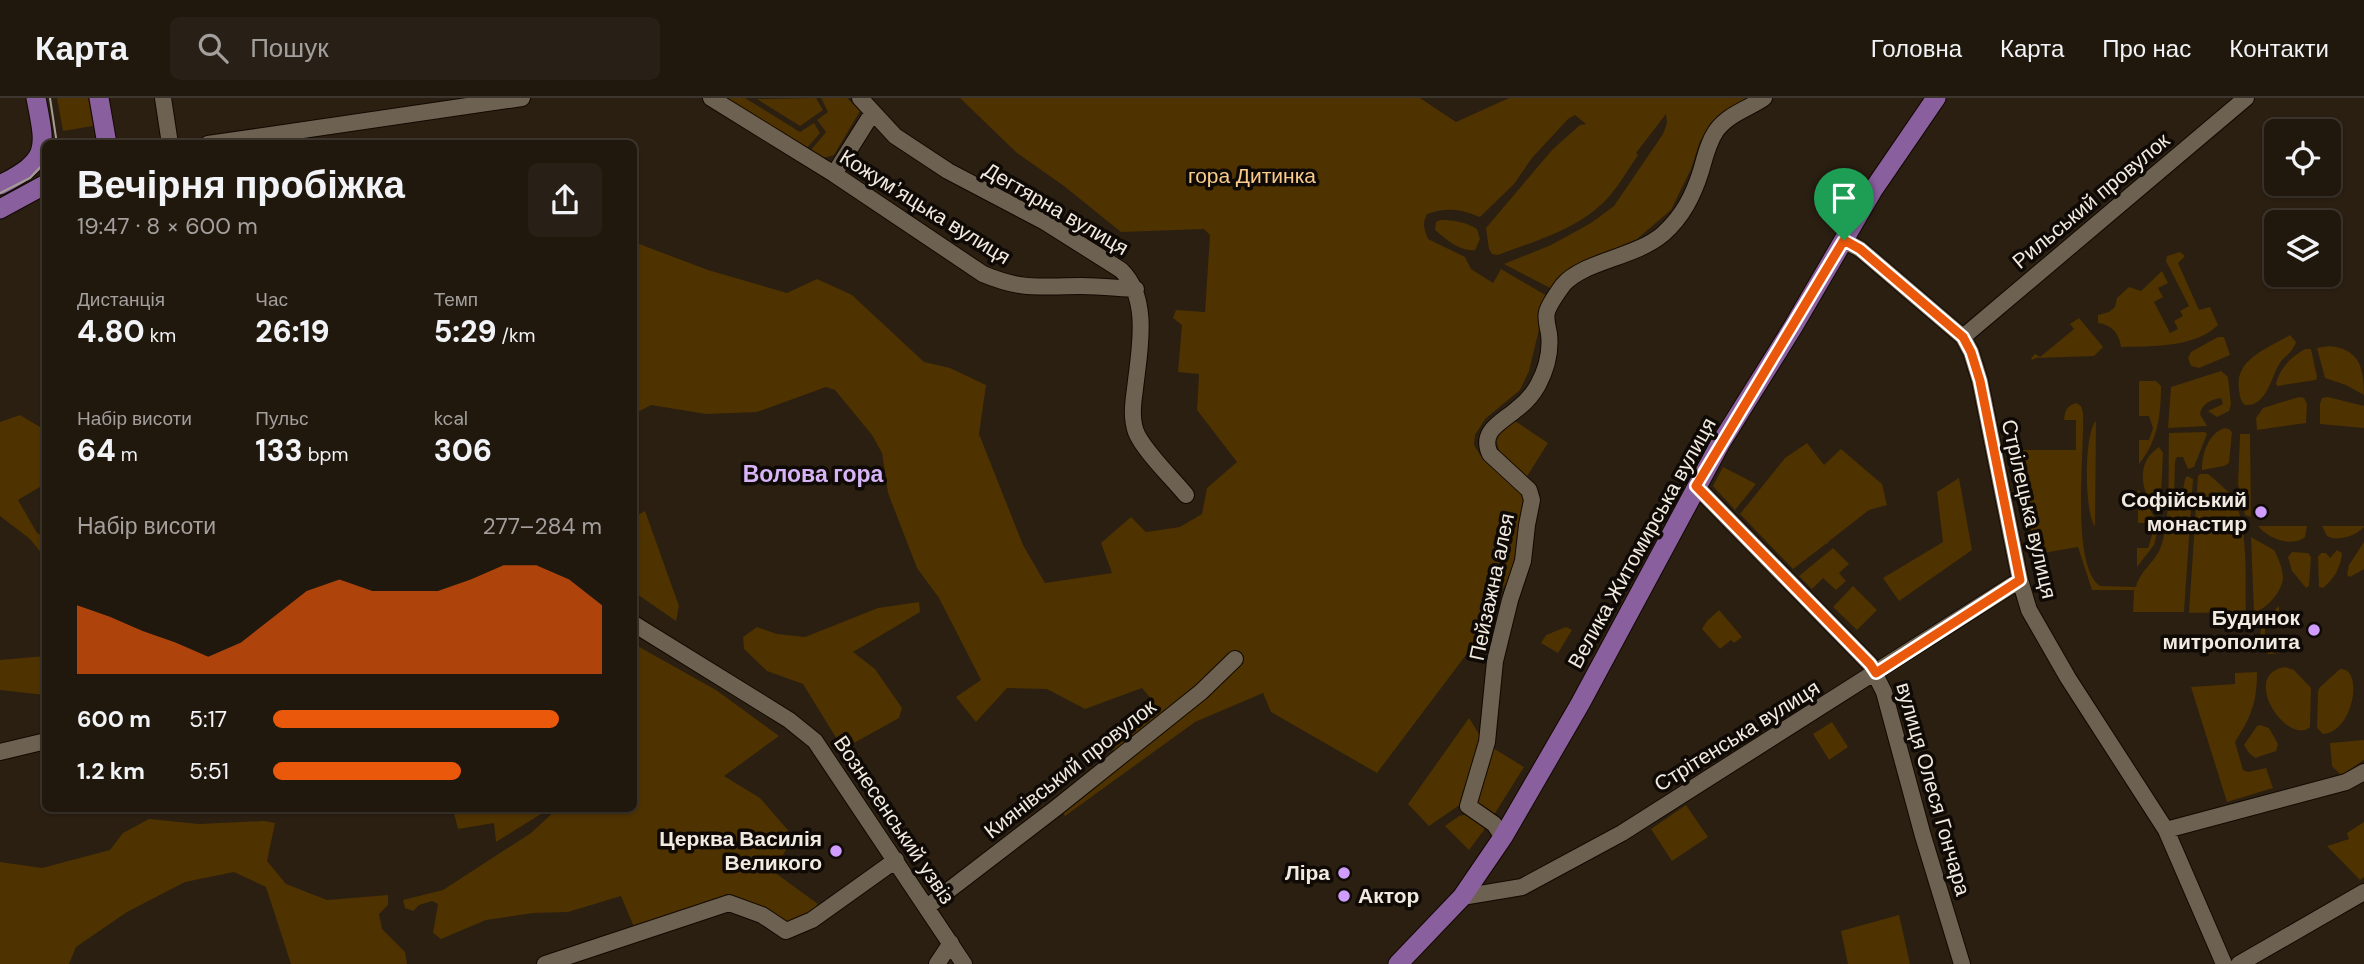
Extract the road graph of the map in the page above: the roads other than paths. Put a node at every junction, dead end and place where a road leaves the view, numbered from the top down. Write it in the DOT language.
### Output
graph roads {
  1 [pos="36,98"];
  2 [pos="99,98"];
  3 [pos="163,98"];
  4 [pos="522,98"];
  5 [pos="711,98"];
  6 [pos="860,98"];
  7 [pos="1764,98"];
  8 [pos="1936,98"];
  9 [pos="2246,98"];
  10 [pos="490,100"];
  11 [pos="873,112"];
  12 [pos="47,139"];
  13 [pos="106,140"];
  14 [pos="169,140"];
  15 [pos="235,140"];
  16 [pos="42,151"];
  17 [pos="834,174"];
  18 [pos="0,185"];
  19 [pos="42,186"];
  20 [pos="0,209"];
  21 [pos="1844,240"];
  22 [pos="1136,289"];
  23 [pos="1963,337"];
  24 [pos="1696,486"];
  25 [pos="1186,495"];
  26 [pos="2020,580"];
  27 [pos="637,626"];
  28 [pos="1235,659"];
  29 [pos="1876,673"];
  30 [pos="42,742"];
  31 [pos="0,752"];
  32 [pos="2364,772"];
  33 [pos="2166,830"];
  34 [pos="1503,837"];
  35 [pos="896,860"];
  36 [pos="2364,892"];
  37 [pos="1462,897"];
  38 [pos="927,906"];
  39 [pos="951,943"];
  40 [pos="545,964"];
  41 [pos="937,964"];
  42 [pos="964,964"];
  43 [pos="1398,964"];
  44 [pos="1962,964"];
  45 [pos="2224,964"];
  46 [pos="2239,964"];
  1 -- 12 [label="main road"];
  2 -- 13 [label="main road"];
  3 -- 14 [label="street"];
  4 -- 10 [label="street"];
  5 -- 17 [label="street, Кожумʼяцька вулиця"];
  6 -- 11 [label="street, Дегтярна вулиця"];
  7 -- 34 [label="street, Пейзажна алея"];
  8 -- 21 [label="main road, Велика Житомирська вулиця"];
  9 -- 23 [label="street, Рильський провулок"];
  10 -- 15 [label="street"];
  11 -- 17 [label="street"];
  11 -- 22 [label="street, Дегтярна вулиця"];
  16 -- 18 [label="main road"];
  17 -- 22 [label="street, Кожумʼяцька вулиця"];
  19 -- 20 [label="main road"];
  21 -- 23 [label="street, Стрілецька вулиця"];
  21 -- 24 [label="main road, Велика Житомирська вулиця"];
  22 -- 25 [label="street"];
  23 -- 26 [label="street, Стрілецька вулиця"];
  24 -- 29 [label="street, вулиця Олеся Гончара"];
  24 -- 34 [label="main road, Велика Житомирська вулиця"];
  26 -- 29 [label="street, Стрітенська вулиця"];
  26 -- 33 [label="street, Стрілецька вулиця"];
  27 -- 35 [label="street, Вознесенський узвіз"];
  28 -- 38 [label="street, Киянівський провулок"];
  29 -- 37 [label="street, Стрітенська вулиця"];
  29 -- 44 [label="street, вулиця Олеся Гончара"];
  30 -- 31 [label="street"];
  32 -- 33 [label="street"];
  33 -- 45 [label="street, Стрілецька вулиця"];
  34 -- 37 [label="main road, Велика Житомирська вулиця"];
  35 -- 38 [label="street, Вознесенський узвіз"];
  35 -- 40 [label="street"];
  36 -- 46 [label="street"];
  37 -- 43 [label="main road, Велика Житомирська вулиця"];
  38 -- 39 [label="street, Вознесенський узвіз"];
  39 -- 41 [label="street"];
  39 -- 42 [label="street, Вознесенський узвіз"];
}
